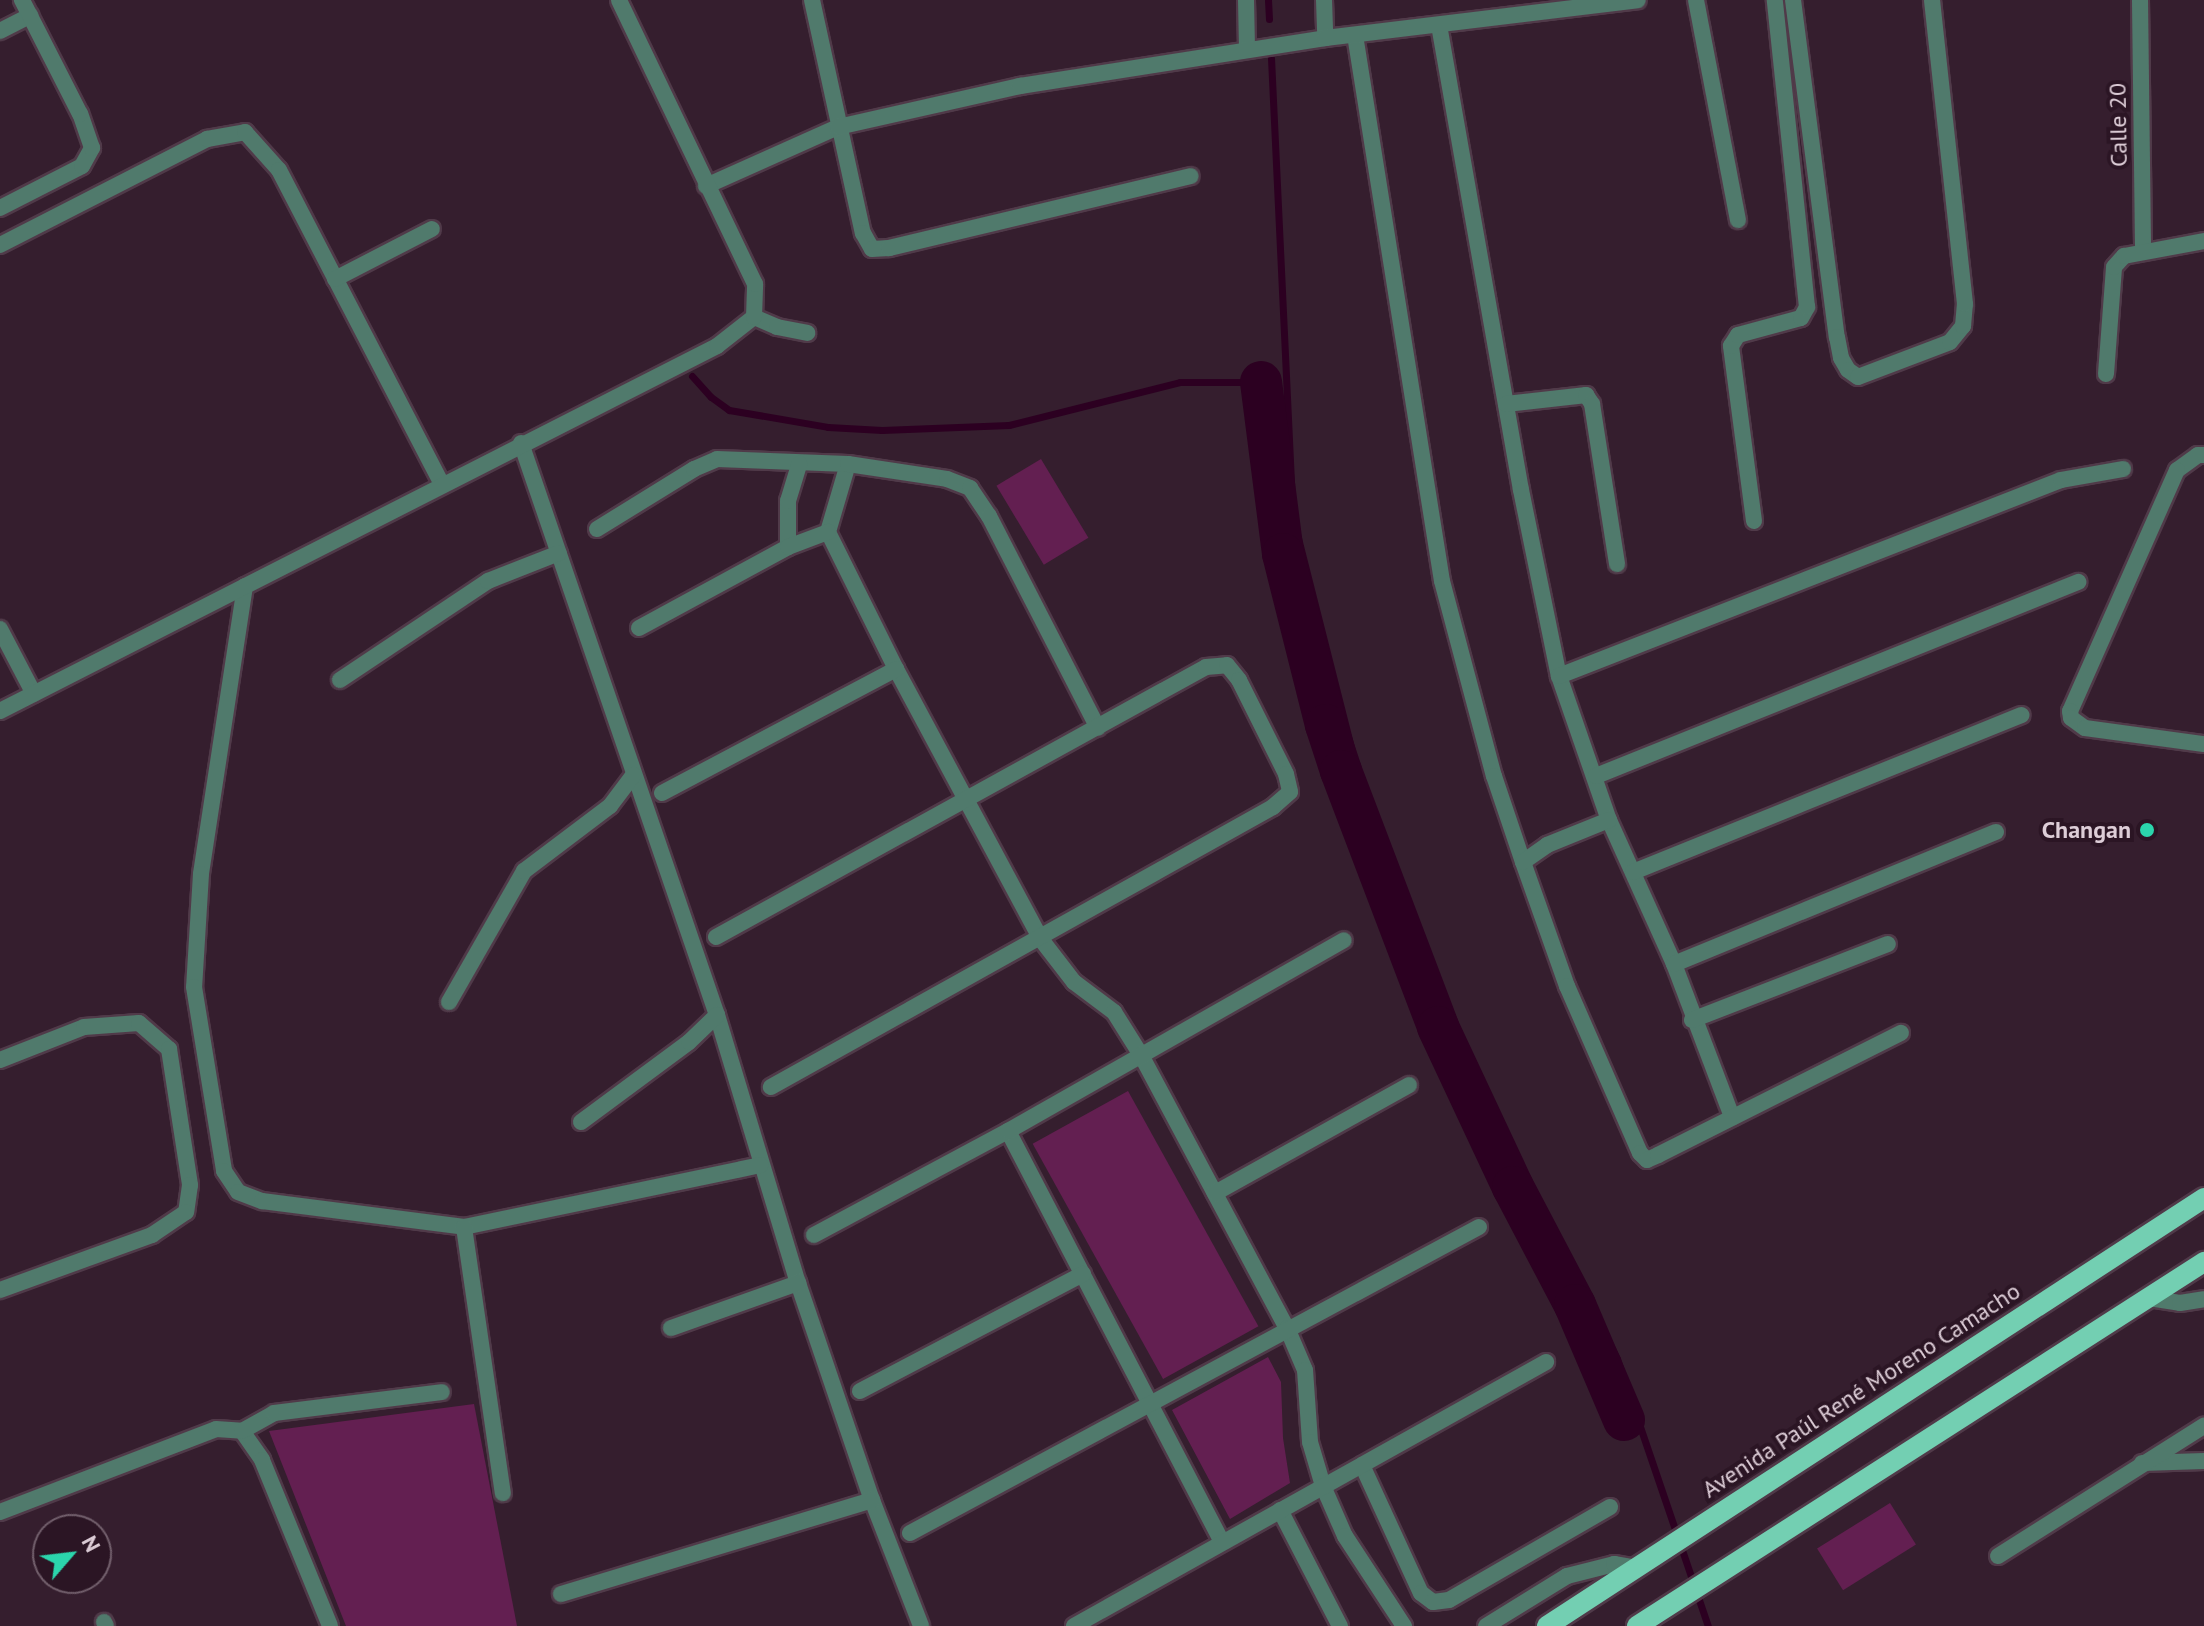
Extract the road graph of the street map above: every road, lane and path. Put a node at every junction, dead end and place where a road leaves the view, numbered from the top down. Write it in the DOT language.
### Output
graph roads {
  1 [pos="22,0"];
  2 [pos="619,0"];
  3 [pos="812,0"];
  4 [pos="1246,0"];
  5 [pos="1324,0"];
  6 [pos="1638,0"];
  7 [pos="1696,0"];
  8 [pos="1775,0"];
  9 [pos="1793,0"];
  10 [pos="1932,0"];
  11 [pos="2140,0"];
  12 [pos="30,16"];
  13 [pos="1439,25"];
  14 [pos="0,31"];
  15 [pos="1355,35"];
  16 [pos="1325,38"];
  17 [pos="1247,49"];
  18 [pos="838,127"];
  19 [pos="1191,176"];
  20 [pos="706,186"];
  21 [pos="0,208"];
  22 [pos="1738,220"];
  23 [pos="432,229"];
  24 [pos="2204,241"];
  25 [pos="0,245"];
  26 [pos="2143,250"];
  27 [pos="335,279"];
  28 [pos="754,317"];
  29 [pos="807,333"];
  30 [pos="2106,374"];
  31 [pos="1506,404"];
  32 [pos="521,443"];
  33 [pos="2204,455"];
  34 [pos="799,464"];
  35 [pos="848,464"];
  36 [pos="2123,469"];
  37 [pos="442,485"];
  38 [pos="1754,521"];
  39 [pos="597,529"];
  40 [pos="828,532"];
  41 [pos="788,547"];
  42 [pos="559,553"];
  43 [pos="1617,564"];
  44 [pos="2078,582"];
  45 [pos="245,586"];
  46 [pos="639,628"];
  47 [pos="0,629"];
  48 [pos="896,669"];
  49 [pos="1559,676"];
  50 [pos="340,680"];
  51 [pos="34,694"];
  52 [pos="0,711"];
  53 [pos="2022,715"];
  54 [pos="1098,728"];
  55 [pos="2204,744"];
  56 [pos="633,775"];
  57 [pos="1596,776"];
  58 [pos="662,793"];
  59 [pos="966,800"];
  60 [pos="1609,820"];
  61 [pos="1996,832"];
  62 [pos="1523,862"];
  63 [pos="1633,872"];
  64 [pos="716,937"];
  65 [pos="1040,938"];
  66 [pos="1344,940"];
  67 [pos="1888,944"];
  68 [pos="1674,964"];
  69 [pos="449,1002"];
  70 [pos="717,1015"];
  71 [pos="1692,1020"];
  72 [pos="1901,1033"];
  73 [pos="1141,1055"];
  74 [pos="0,1060"];
  75 [pos="1409,1085"];
  76 [pos="771,1087"];
  77 [pos="1732,1117"];
  78 [pos="581,1122"];
  79 [pos="1008,1131"];
  80 [pos="761,1165"];
  81 [pos="1215,1193"];
  82 [pos="2204,1198"];
  83 [pos="464,1227"];
  84 [pos="1479,1227"];
  85 [pos="814,1235"];
  86 [pos="2204,1262"];
  87 [pos="1083,1274"];
  88 [pos="798,1283"];
  89 [pos="0,1290"];
  90 [pos="2149,1298"];
  91 [pos="2204,1299"];
  92 [pos="671,1328"];
  93 [pos="1287,1328"];
  94 [pos="1546,1362"];
  95 [pos="860,1391"];
  96 [pos="442,1392"];
  97 [pos="1151,1405"];
  98 [pos="2204,1426"];
  99 [pos="242,1431"];
  100 [pos="2204,1461"];
  101 [pos="2142,1463"];
  102 [pos="1362,1465"];
  103 [pos="1323,1486"];
  104 [pos="503,1493"];
  105 [pos="872,1500"];
  106 [pos="1610,1507"];
  107 [pos="1280,1510"];
  108 [pos="0,1512"];
  109 [pos="910,1533"];
  110 [pos="1221,1541"];
  111 [pos="1998,1556"];
  112 [pos="1637,1568"];
  113 [pos="561,1594"];
  114 [pos="1402,1625"];
  115 [pos="330,1626"];
  116 [pos="921,1626"];
  117 [pos="1074,1626"];
  118 [pos="1340,1626"];
  119 [pos="1486,1626"];
  120 [pos="1547,1626"];
  121 [pos="1637,1626"];
  1 -- 12 [label="street"];
  2 -- 20 [label="street"];
  3 -- 18 [label="street"];
  4 -- 17 [label="street"];
  5 -- 16 [label="street"];
  6 -- 13 [label="street"];
  7 -- 22 [label="street"];
  8 -- 38 [label="street"];
  9 -- 10 [label="street"];
  11 -- 26 [label="street, Calle 20"];
  12 -- 14 [label="street"];
  12 -- 21 [label="street"];
  13 -- 15 [label="street"];
  13 -- 31 [label="street"];
  15 -- 16 [label="street"];
  15 -- 62 [label="street"];
  16 -- 17 [label="street"];
  17 -- 18 [label="street"];
  18 -- 19 [label="street"];
  18 -- 20 [label="street"];
  20 -- 28 [label="street"];
  23 -- 27 [label="street"];
  24 -- 26 [label="street"];
  25 -- 27 [label="street"];
  26 -- 30 [label="street"];
  27 -- 37 [label="street"];
  28 -- 29 [label="street"];
  28 -- 32 [label="street"];
  31 -- 43 [label="street"];
  31 -- 49 [label="street"];
  32 -- 37 [label="street"];
  32 -- 42 [label="street"];
  33 -- 55 [label="street"];
  34 -- 35 [label="street"];
  34 -- 39 [label="street"];
  34 -- 41 [label="street"];
  35 -- 40 [label="street"];
  35 -- 54 [label="street"];
  36 -- 49 [label="street"];
  37 -- 45 [label="street"];
  40 -- 41 [label="street"];
  40 -- 48 [label="street"];
  41 -- 46 [label="street"];
  42 -- 50 [label="street"];
  42 -- 56 [label="street"];
  44 -- 57 [label="street"];
  45 -- 51 [label="street"];
  45 -- 83 [label="street"];
  47 -- 51 [label="street"];
  48 -- 58 [label="street"];
  48 -- 59 [label="street"];
  49 -- 57 [label="street"];
  51 -- 52 [label="street"];
  53 -- 63 [label="street"];
  54 -- 59 [label="street"];
  54 -- 65 [label="street"];
  56 -- 69 [label="street"];
  56 -- 70 [label="street"];
  57 -- 60 [label="street"];
  59 -- 64 [label="street"];
  59 -- 65 [label="street"];
  60 -- 62 [label="street"];
  60 -- 63 [label="street"];
  61 -- 68 [label="street"];
  62 -- 77 [label="street"];
  63 -- 68 [label="street"];
  65 -- 73 [label="street"];
  65 -- 76 [label="street"];
  66 -- 73 [label="street"];
  67 -- 71 [label="street"];
  68 -- 71 [label="street"];
  70 -- 78 [label="street"];
  70 -- 80 [label="street"];
  71 -- 77 [label="street"];
  72 -- 77 [label="street"];
  73 -- 79 [label="street"];
  73 -- 81 [label="street"];
  74 -- 89 [label="street"];
  75 -- 81 [label="street"];
  79 -- 85 [label="street"];
  79 -- 87 [label="street"];
  80 -- 83 [label="street"];
  80 -- 88 [label="street"];
  81 -- 93 [label="street"];
  82 -- 112 [label="main road, Avenida Paúl René Moreno Camacho"];
  83 -- 104 [label="street"];
  84 -- 93 [label="street"];
  86 -- 90 [label="main road"];
  87 -- 95 [label="street"];
  87 -- 97 [label="street"];
  88 -- 92 [label="street"];
  88 -- 105 [label="street"];
  90 -- 91 [label="street"];
  90 -- 121 [label="main road"];
  93 -- 97 [label="street"];
  93 -- 103 [label="street"];
  94 -- 102 [label="street"];
  96 -- 99 [label="street"];
  97 -- 109 [label="street"];
  97 -- 110 [label="street"];
  98 -- 101 [label="street"];
  99 -- 108 [label="street"];
  99 -- 115 [label="street"];
  100 -- 101 [label="street"];
  101 -- 111 [label="street"];
  102 -- 103 [label="street"];
  102 -- 106 [label="street"];
  103 -- 107 [label="street"];
  103 -- 114 [label="street"];
  105 -- 113 [label="street"];
  105 -- 116 [label="street"];
  107 -- 110 [label="street"];
  107 -- 118 [label="street"];
  110 -- 117 [label="street"];
  112 -- 119 [label="street"];
  112 -- 120 [label="main road, Avenida Paúl René Moreno Camacho"];
}
